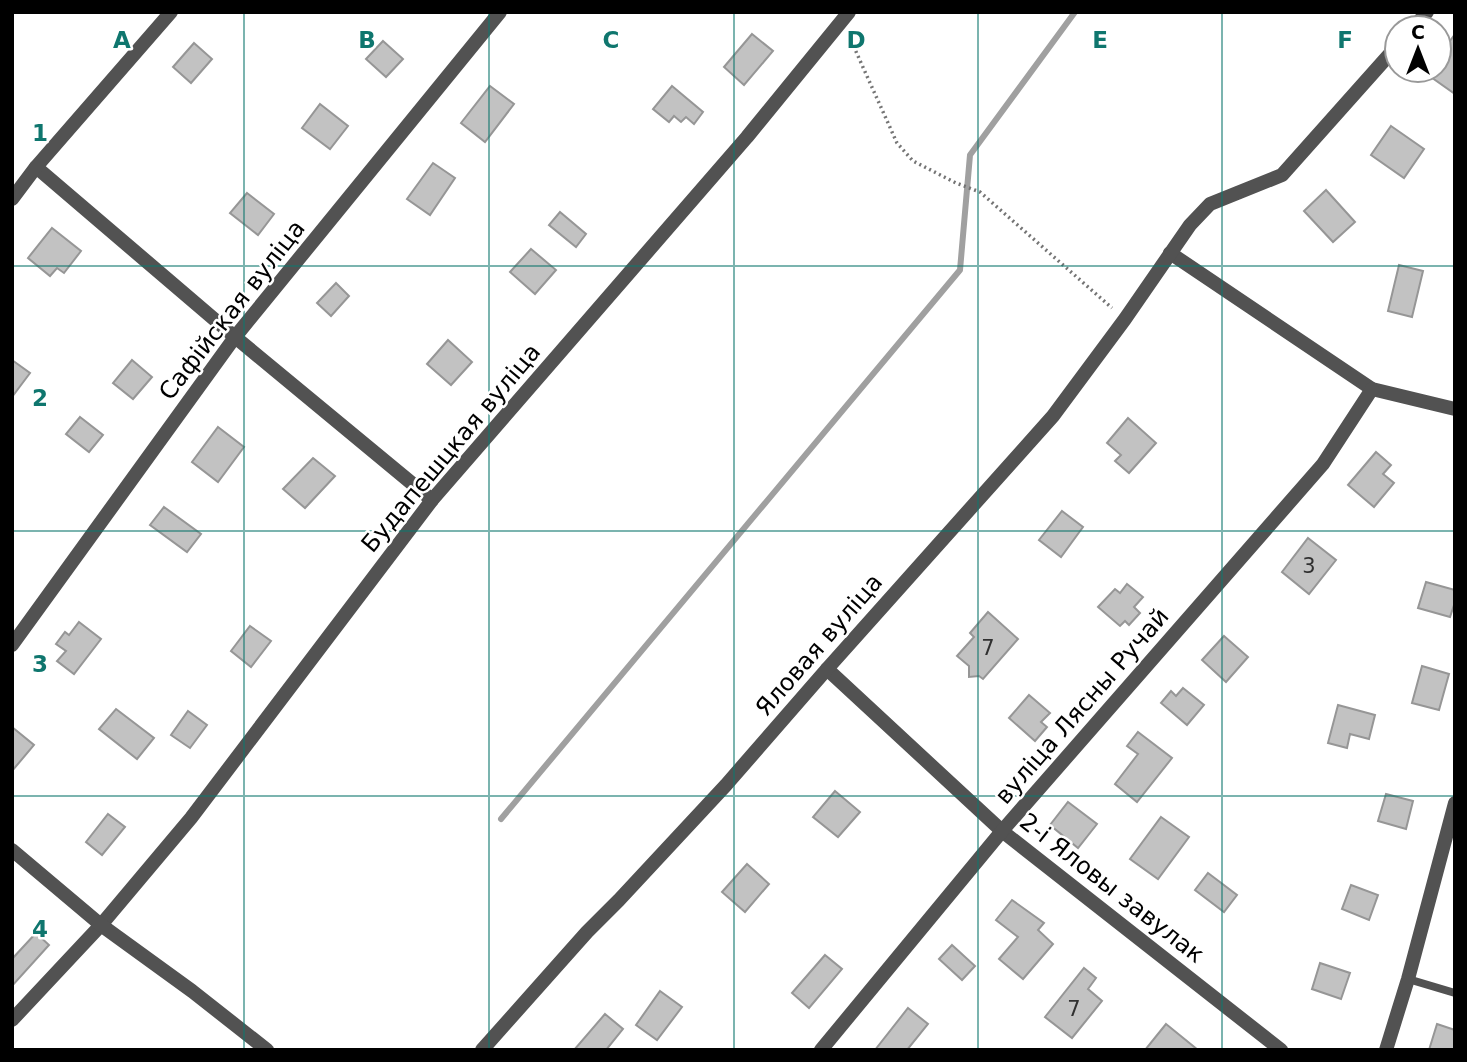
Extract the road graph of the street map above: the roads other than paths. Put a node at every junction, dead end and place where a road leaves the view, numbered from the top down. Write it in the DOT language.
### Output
graph roads {
  1 [pos="171,12"];
  2 [pos="500,12"];
  3 [pos="846,17"];
  4 [pos="1383,62"];
  5 [pos="36,167"];
  6 [pos="12,199"];
  7 [pos="1170,253"];
  8 [pos="235,337"];
  9 [pos="1372,389"];
  10 [pos="1455,409"];
  11 [pos="432,500"];
  12 [pos="12,645"];
  13 [pos="827,669"];
  14 [pos="1455,803"];
  15 [pos="1002,831"];
  16 [pos="12,850"];
  17 [pos="101,925"];
  18 [pos="1408,979"];
  19 [pos="1455,993"];
  20 [pos="12,1020"];
  21 [pos="267,1050"];
  22 [pos="482,1050"];
  23 [pos="821,1050"];
  24 [pos="1281,1050"];
  25 [pos="1386,1050"];
  1 -- 5 [label="street"];
  2 -- 8 [label="street, Сафійская вуліца"];
  3 -- 11 [label="street, Будапешцкая вуліца"];
  4 -- 7 [label="street, Яловая вуліца"];
  5 -- 6 [label="street"];
  5 -- 8 [label="street"];
  7 -- 9 [label="street"];
  7 -- 13 [label="street, Яловая вуліца"];
  8 -- 11 [label="street"];
  8 -- 12 [label="street, Сафійская вуліца"];
  9 -- 10 [label="street"];
  9 -- 15 [label="street, вуліца Лясны Ручай"];
  11 -- 17 [label="street, Будапешцкая вуліца"];
  13 -- 15 [label="street, 2-і Яловы завулак"];
  13 -- 22 [label="street, Яловая вуліца"];
  14 -- 18 [label="street"];
  15 -- 23 [label="street, вуліца Лясны Ручай"];
  15 -- 24 [label="street, 2-і Яловы завулак"];
  16 -- 17 [label="street"];
  17 -- 20 [label="street, Будапешцкая вуліца"];
  17 -- 21 [label="street"];
  18 -- 19 [label="lane"];
  18 -- 25 [label="street"];
}
